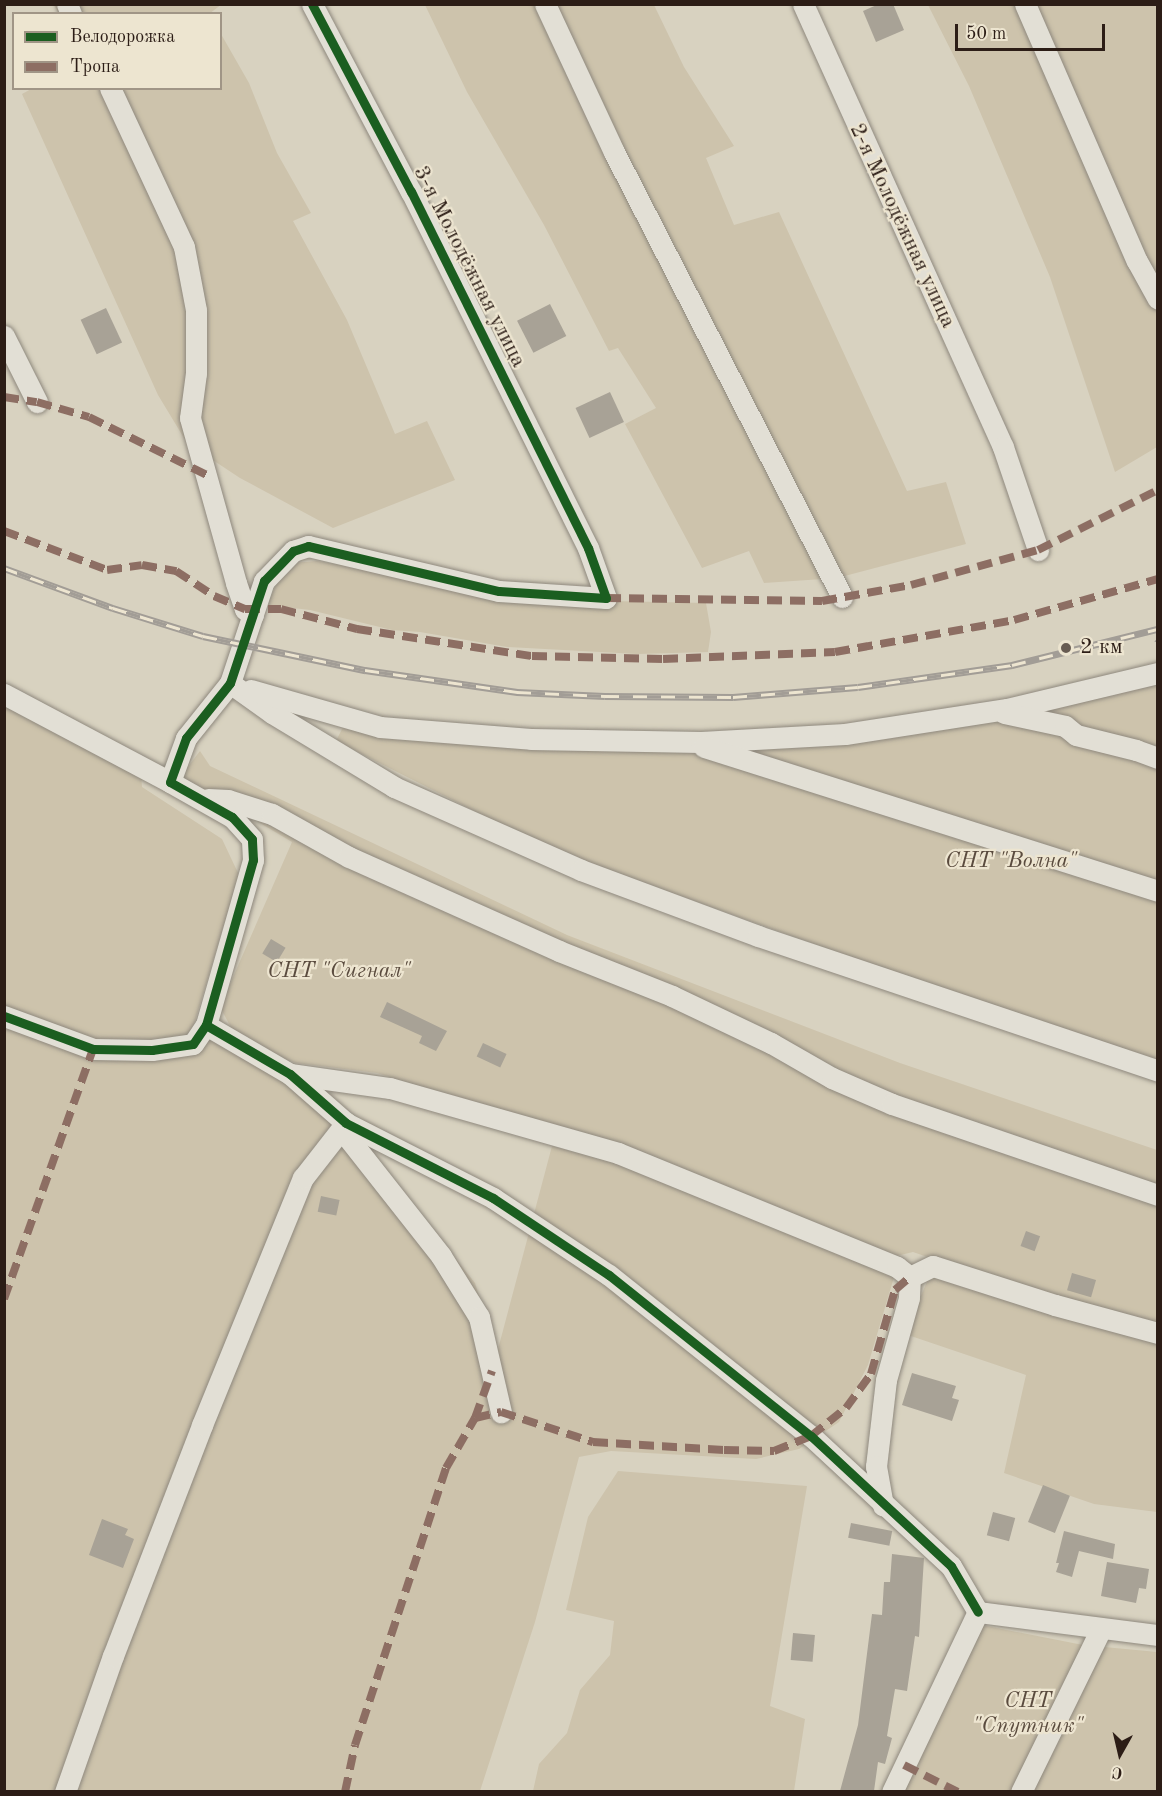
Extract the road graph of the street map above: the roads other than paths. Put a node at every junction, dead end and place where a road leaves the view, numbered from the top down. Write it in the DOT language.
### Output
graph roads {
  1 [pos="312,4"];
  2 [pos="545,4"];
  3 [pos="803,4"];
  4 [pos="1025,4"];
  5 [pos="111,90"];
  6 [pos="1158,299"];
  7 [pos="4,336"];
  8 [pos="37,402"];
  9 [pos="1038,550"];
  10 [pos="842,597"];
  11 [pos="253,615"];
  12 [pos="1158,673"];
  13 [pos="230,683"];
  14 [pos="4,694"];
  15 [pos="994,711"];
  16 [pos="689,742"];
  17 [pos="1158,758"];
  18 [pos="170,782"];
  19 [pos="199,798"];
  20 [pos="1158,891"];
  21 [pos="4,1016"];
  22 [pos="206,1025"];
  23 [pos="1158,1071"];
  24 [pos="290,1074"];
  25 [pos="346,1123"];
  26 [pos="1158,1195"];
  27 [pos="910,1277"];
  28 [pos="1158,1333"];
  29 [pos="501,1412"];
  30 [pos="884,1504"];
  31 [pos="978,1612"];
  32 [pos="1101,1629"];
  33 [pos="1158,1635"];
  34 [pos="65,1791"];
  35 [pos="892,1791"];
  36 [pos="1021,1791"];
  1 -- 11 [label="street, 3-я Молодёжная улица"];
  2 -- 10 [label="street"];
  3 -- 9 [label="street, 2-я Молодёжная улица"];
  4 -- 6 [label="street"];
  5 -- 11 [label="street"];
  7 -- 8 [label="street"];
  11 -- 13 [label="street"];
  12 -- 15 [label="street"];
  13 -- 16 [label="street"];
  13 -- 18 [label="street"];
  13 -- 23 [label="street"];
  14 -- 18 [label="street"];
  15 -- 16 [label="street"];
  15 -- 17 [label="street"];
  16 -- 20 [label="street"];
  18 -- 19 [label="street"];
  19 -- 22 [label="street"];
  19 -- 26 [label="street"];
  21 -- 22 [label="street"];
  22 -- 24 [label="street"];
  24 -- 25 [label="street"];
  24 -- 27 [label="street"];
  25 -- 29 [label="street"];
  25 -- 30 [label="street"];
  25 -- 34 [label="street"];
  27 -- 28 [label="street"];
  27 -- 30 [label="street"];
  30 -- 31 [label="street"];
  31 -- 32 [label="street"];
  31 -- 35 [label="street"];
  32 -- 33 [label="street"];
  32 -- 36 [label="street"];
}
